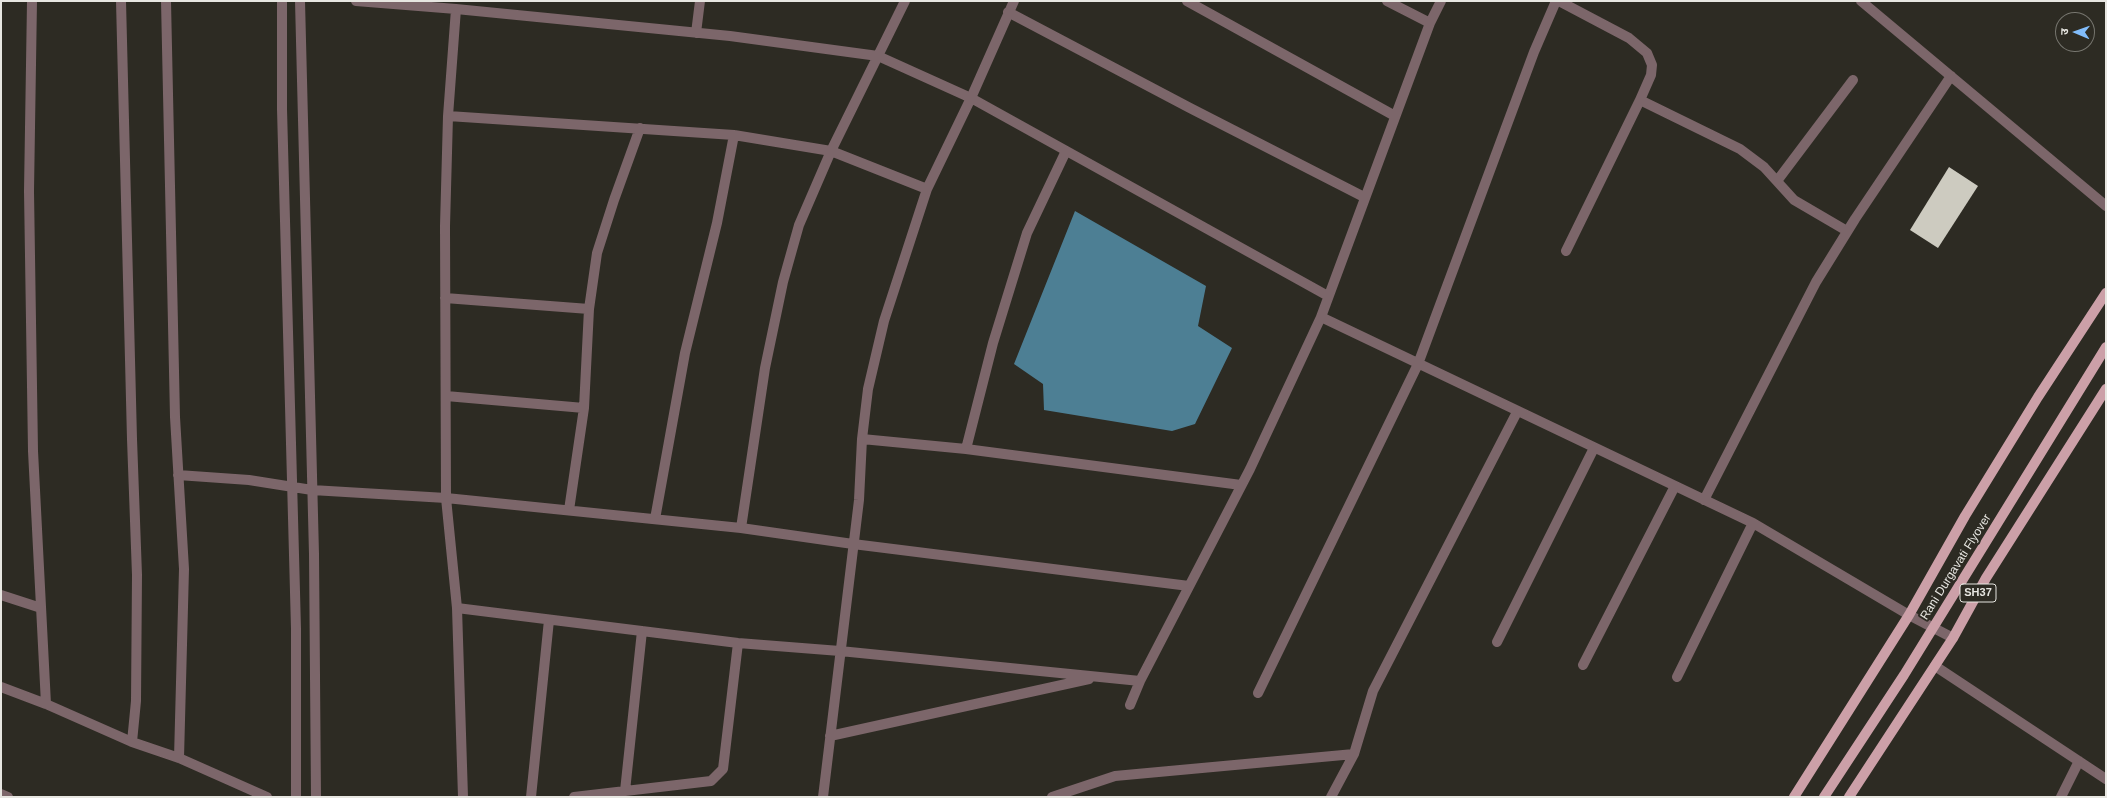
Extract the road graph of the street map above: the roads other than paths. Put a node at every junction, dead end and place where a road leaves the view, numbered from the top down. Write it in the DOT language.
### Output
graph roads {
  1 [pos="32,1"];
  2 [pos="121,1"];
  3 [pos="166,1"];
  4 [pos="282,1"];
  5 [pos="300,1"];
  6 [pos="356,1"];
  7 [pos="700,1"];
  8 [pos="905,1"];
  9 [pos="1014,1"];
  10 [pos="1187,1"];
  11 [pos="1387,1"];
  12 [pos="1441,1"];
  13 [pos="1556,1"];
  14 [pos="1559,1"];
  15 [pos="1862,1"];
  16 [pos="456,9"];
  17 [pos="1008,12"];
  18 [pos="1430,23"];
  19 [pos="696,33"];
  20 [pos="878,56"];
  21 [pos="1952,76"];
  22 [pos="1853,80"];
  23 [pos="971,98"];
  24 [pos="1640,100"];
  25 [pos="448,116"];
  26 [pos="1395,116"];
  27 [pos="640,128"];
  28 [pos="734,135"];
  29 [pos="831,151"];
  30 [pos="1066,151"];
  31 [pos="1777,180"];
  32 [pos="927,189"];
  33 [pos="1364,197"];
  34 [pos="2106,206"];
  35 [pos="1847,231"];
  36 [pos="1566,251"];
  37 [pos="1328,296"];
  38 [pos="2105,297"];
  39 [pos="445,298"];
  40 [pos="589,309"];
  41 [pos="1320,317"];
  42 [pos="2106,347"];
  43 [pos="1418,364"];
  44 [pos="2106,389"];
  45 [pos="446,396"];
  46 [pos="584,408"];
  47 [pos="1517,412"];
  48 [pos="862,439"];
  49 [pos="1594,448"];
  50 [pos="966,449"];
  51 [pos="178,476"];
  52 [pos="1241,485"];
  53 [pos="292,486"];
  54 [pos="1675,486"];
  55 [pos="312,490"];
  56 [pos="446,498"];
  57 [pos="1704,500"];
  58 [pos="569,510"];
  59 [pos="655,519"];
  60 [pos="1753,523"];
  61 [pos="741,528"];
  62 [pos="853,544"];
  63 [pos="1189,586"];
  64 [pos="1,594"];
  65 [pos="42,608"];
  66 [pos="457,608"];
  67 [pos="1909,615"];
  68 [pos="549,620"];
  69 [pos="642,631"];
  70 [pos="1953,638"];
  71 [pos="1497,642"];
  72 [pos="738,643"];
  73 [pos="840,651"];
  74 [pos="1583,665"];
  75 [pos="1935,666"];
  76 [pos="1098,677"];
  77 [pos="1677,677"];
  78 [pos="1140,681"];
  79 [pos="1,687"];
  80 [pos="1258,693"];
  81 [pos="46,704"];
  82 [pos="1130,705"];
  83 [pos="830,736"];
  84 [pos="132,742"];
  85 [pos="1354,754"];
  86 [pos="179,758"];
  87 [pos="2079,761"];
  88 [pos="2106,779"];
  89 [pos="625,791"];
  90 [pos="1,794"];
  91 [pos="8,797"];
  92 [pos="267,797"];
  93 [pos="296,797"];
  94 [pos="316,797"];
  95 [pos="463,797"];
  96 [pos="531,797"];
  97 [pos="574,797"];
  98 [pos="823,797"];
  99 [pos="1052,797"];
  100 [pos="1331,797"];
  101 [pos="1794,797"];
  102 [pos="1824,797"];
  103 [pos="1849,797"];
  104 [pos="2061,797"];
  1 -- 65 [label="street"];
  2 -- 84 [label="street"];
  3 -- 51 [label="street"];
  4 -- 53 [label="street"];
  5 -- 55 [label="street"];
  6 -- 16 [label="street"];
  7 -- 19 [label="street"];
  8 -- 20 [label="street"];
  9 -- 17 [label="street"];
  10 -- 26 [label="street"];
  11 -- 18 [label="street"];
  12 -- 18 [label="street"];
  13 -- 43 [label="street"];
  14 -- 24 [label="street"];
  15 -- 21 [label="street"];
  16 -- 19 [label="street"];
  16 -- 25 [label="street"];
  17 -- 23 [label="street"];
  17 -- 33 [label="street"];
  18 -- 26 [label="street"];
  19 -- 20 [label="street"];
  20 -- 23 [label="street"];
  20 -- 29 [label="street"];
  21 -- 34 [label="street"];
  21 -- 35 [label="street"];
  22 -- 31 [label="street"];
  23 -- 30 [label="street"];
  23 -- 32 [label="street"];
  24 -- 31 [label="street"];
  24 -- 36 [label="street"];
  25 -- 27 [label="street"];
  25 -- 39 [label="street"];
  26 -- 33 [label="street"];
  27 -- 28 [label="street"];
  27 -- 40 [label="street"];
  28 -- 29 [label="street"];
  28 -- 59 [label="street"];
  29 -- 32 [label="street"];
  29 -- 61 [label="street"];
  30 -- 37 [label="street"];
  30 -- 50 [label="street"];
  31 -- 35 [label="street"];
  32 -- 48 [label="street"];
  33 -- 37 [label="street"];
  35 -- 57 [label="street"];
  37 -- 41 [label="street"];
  38 -- 67 [label="main road"];
  39 -- 40 [label="street"];
  39 -- 45 [label="street"];
  40 -- 46 [label="street"];
  41 -- 43 [label="street"];
  41 -- 52 [label="street"];
  42 -- 102 [label="main road, Rani Durgavati Flyover, bridge"];
  43 -- 47 [label="street"];
  43 -- 80 [label="street"];
  44 -- 70 [label="main road, SH37"];
  45 -- 46 [label="street"];
  45 -- 56 [label="street"];
  46 -- 58 [label="street"];
  47 -- 49 [label="street"];
  47 -- 85 [label="street"];
  48 -- 50 [label="street"];
  48 -- 62 [label="street"];
  49 -- 54 [label="street"];
  49 -- 71 [label="street"];
  50 -- 52 [label="street"];
  51 -- 53 [label="street"];
  51 -- 86 [label="street"];
  52 -- 63 [label="street"];
  53 -- 55 [label="street"];
  53 -- 93 [label="street"];
  54 -- 57 [label="street"];
  54 -- 74 [label="street"];
  55 -- 56 [label="street"];
  55 -- 94 [label="street"];
  56 -- 58 [label="street"];
  56 -- 66 [label="street"];
  57 -- 60 [label="street"];
  58 -- 59 [label="street"];
  59 -- 61 [label="street"];
  60 -- 67 [label="street"];
  60 -- 77 [label="street"];
  61 -- 62 [label="street"];
  62 -- 63 [label="street"];
  62 -- 73 [label="street"];
  63 -- 78 [label="street"];
  64 -- 65 [label="street"];
  65 -- 81 [label="street"];
  66 -- 68 [label="street"];
  66 -- 95 [label="street"];
  67 -- 70 [label="street"];
  67 -- 101 [label="main road"];
  68 -- 69 [label="street"];
  68 -- 96 [label="street"];
  69 -- 72 [label="street"];
  69 -- 89 [label="street"];
  70 -- 75 [label="main road, SH37"];
  72 -- 73 [label="street"];
  72 -- 89 [label="street"];
  73 -- 76 [label="street"];
  73 -- 83 [label="street"];
  75 -- 87 [label="street"];
  75 -- 103 [label="main road, SH37"];
  76 -- 78 [label="street"];
  76 -- 83 [label="street"];
  78 -- 82 [label="street"];
  79 -- 81 [label="street"];
  81 -- 84 [label="street"];
  83 -- 98 [label="street"];
  84 -- 86 [label="street"];
  85 -- 99 [label="street"];
  85 -- 100 [label="street"];
  86 -- 92 [label="street"];
  87 -- 88 [label="street"];
  87 -- 104 [label="street"];
  89 -- 97 [label="street"];
  90 -- 91 [label="street"];
}
